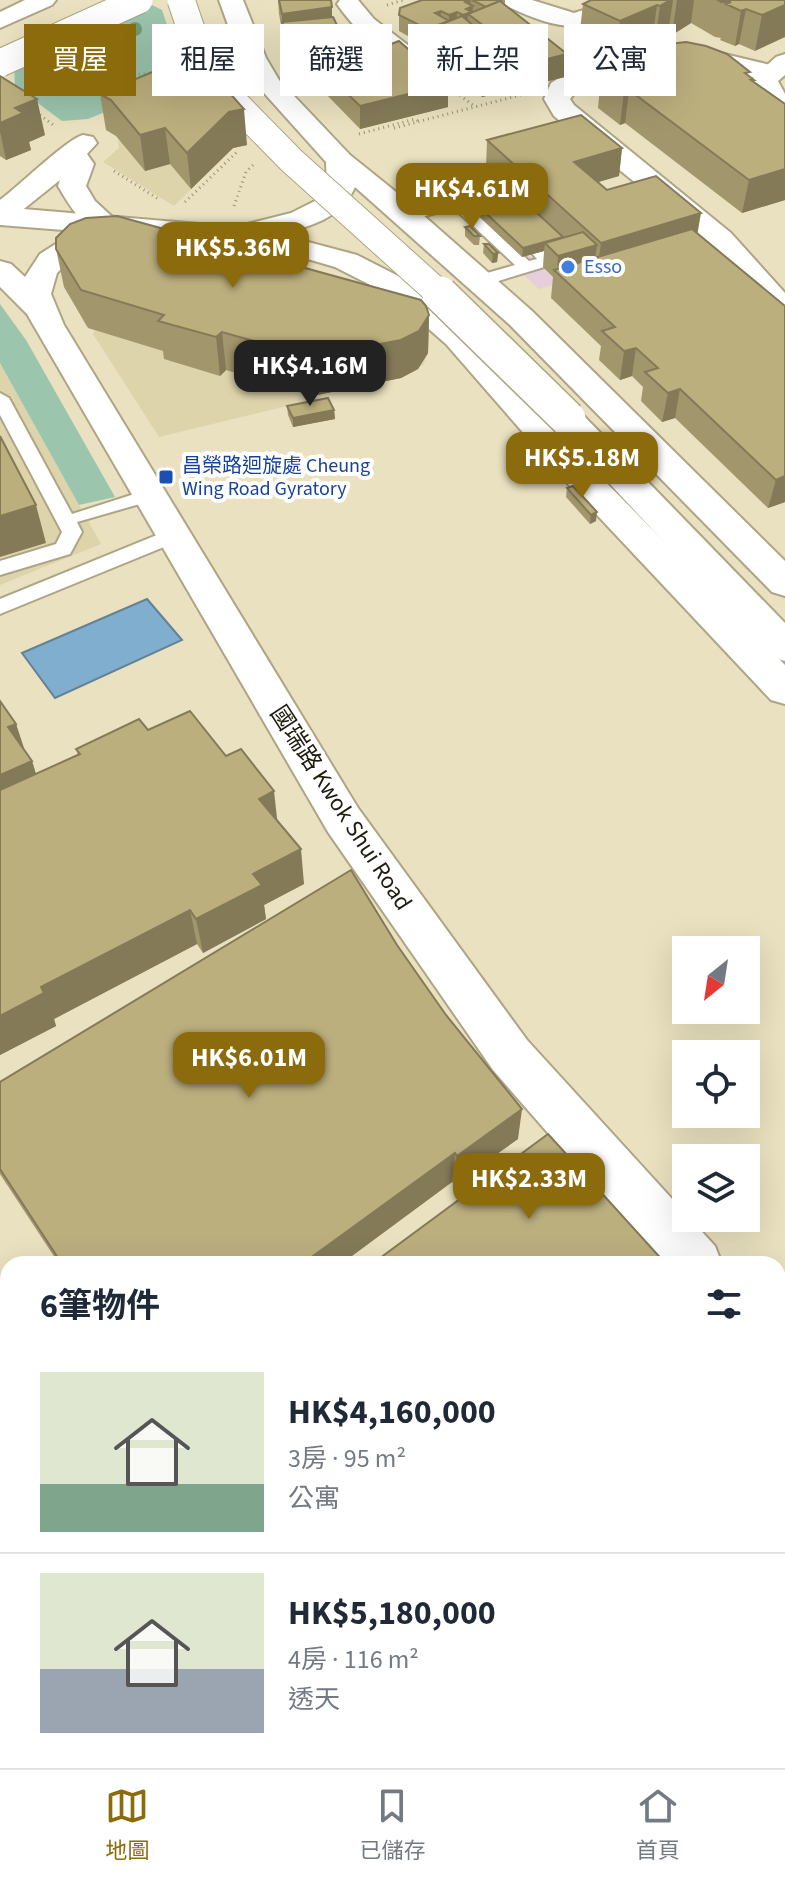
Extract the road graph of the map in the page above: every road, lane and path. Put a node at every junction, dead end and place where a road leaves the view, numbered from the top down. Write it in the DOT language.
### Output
graph roads {
  1 [pos="44,0"];
  2 [pos="121,0"];
  3 [pos="139,0"];
  4 [pos="181,0"];
  5 [pos="196,0"];
  6 [pos="231,0"];
  7 [pos="512,0"];
  8 [pos="635,0"];
  9 [pos="390,14"];
  10 [pos="0,21"];
  11 [pos="0,53"];
  12 [pos="404,54"];
  13 [pos="0,63"];
  14 [pos="778,67"];
  15 [pos="460,96"];
  16 [pos="517,96"];
  17 [pos="25,103"];
  18 [pos="475,107"];
  19 [pos="785,108"];
  20 [pos="419,121"];
  21 [pos="394,128"];
  22 [pos="73,143"];
  23 [pos="348,147"];
  24 [pos="247,149"];
  25 [pos="261,160"];
  26 [pos="112,169"];
  27 [pos="160,200"];
  28 [pos="456,202"];
  29 [pos="235,204"];
  30 [pos="487,204"];
  31 [pos="179,208"];
  32 [pos="0,215"];
  33 [pos="407,216"];
  34 [pos="107,226"];
  35 [pos="221,233"];
  36 [pos="539,252"];
  37 [pos="526,267"];
  38 [pos="0,270"];
  39 [pos="479,281"];
  40 [pos="42,311"];
  41 [pos="785,312"];
  42 [pos="0,398"];
  43 [pos="578,416"];
  44 [pos="150,495"];
  45 [pos="80,517"];
  46 [pos="174,535"];
  47 [pos="0,568"];
  48 [pos="785,583"];
  49 [pos="0,607"];
  50 [pos="785,618"];
  51 [pos="785,647"];
  52 [pos="785,690"];
  53 [pos="689,1256"];
  1 -- 10 [label="main road"];
  2 -- 11 [label="main road"];
  3 -- 13 [label="main road, bridge"];
  4 -- 43 [label="main road, bridge"];
  5 -- 43 [label="main road"];
  6 -- 23 [label="main road"];
  7 -- 8 [label="main road"];
  9 -- 12 [label="main road"];
  14 -- 19 [label="main road"];
  14 -- 41 [label="main road"];
  15 -- 18 [label="path"];
  16 -- 18 [label="path"];
  17 -- 22 [label="path"];
  18 -- 20 [label="path"];
  20 -- 21 [label="path"];
  20 -- 23 [label="path"];
  22 -- 32 [label="main road"];
  22 -- 34 [label="main road"];
  23 -- 33 [label="main road"];
  23 -- 35 [label="main road"];
  24 -- 31 [label="path"];
  25 -- 29 [label="path"];
  26 -- 27 [label="path"];
  28 -- 30 [label="lane"];
  28 -- 33 [label="lane"];
  28 -- 37 [label="lane"];
  32 -- 34 [label="main road"];
  33 -- 39 [label="main road"];
  34 -- 35 [label="main road"];
  34 -- 40 [label="main road"];
  35 -- 52 [label="main road"];
  36 -- 37 [label="lane"];
  37 -- 39 [label="lane"];
  38 -- 40 [label="main road, 國瑞路 Kwok Shui Road"];
  39 -- 48 [label="main road"];
  40 -- 44 [label="main road, 國瑞路 Kwok Shui Road"];
  42 -- 47 [label="lane"];
  43 -- 50 [label="main road"];
  43 -- 51 [label="main road"];
  44 -- 45 [label="lane"];
  44 -- 46 [label="main road, 國瑞路 Kwok Shui Road"];
  46 -- 49 [label="lane"];
  46 -- 53 [label="main road, 國瑞路 Kwok Shui Road"];
}
